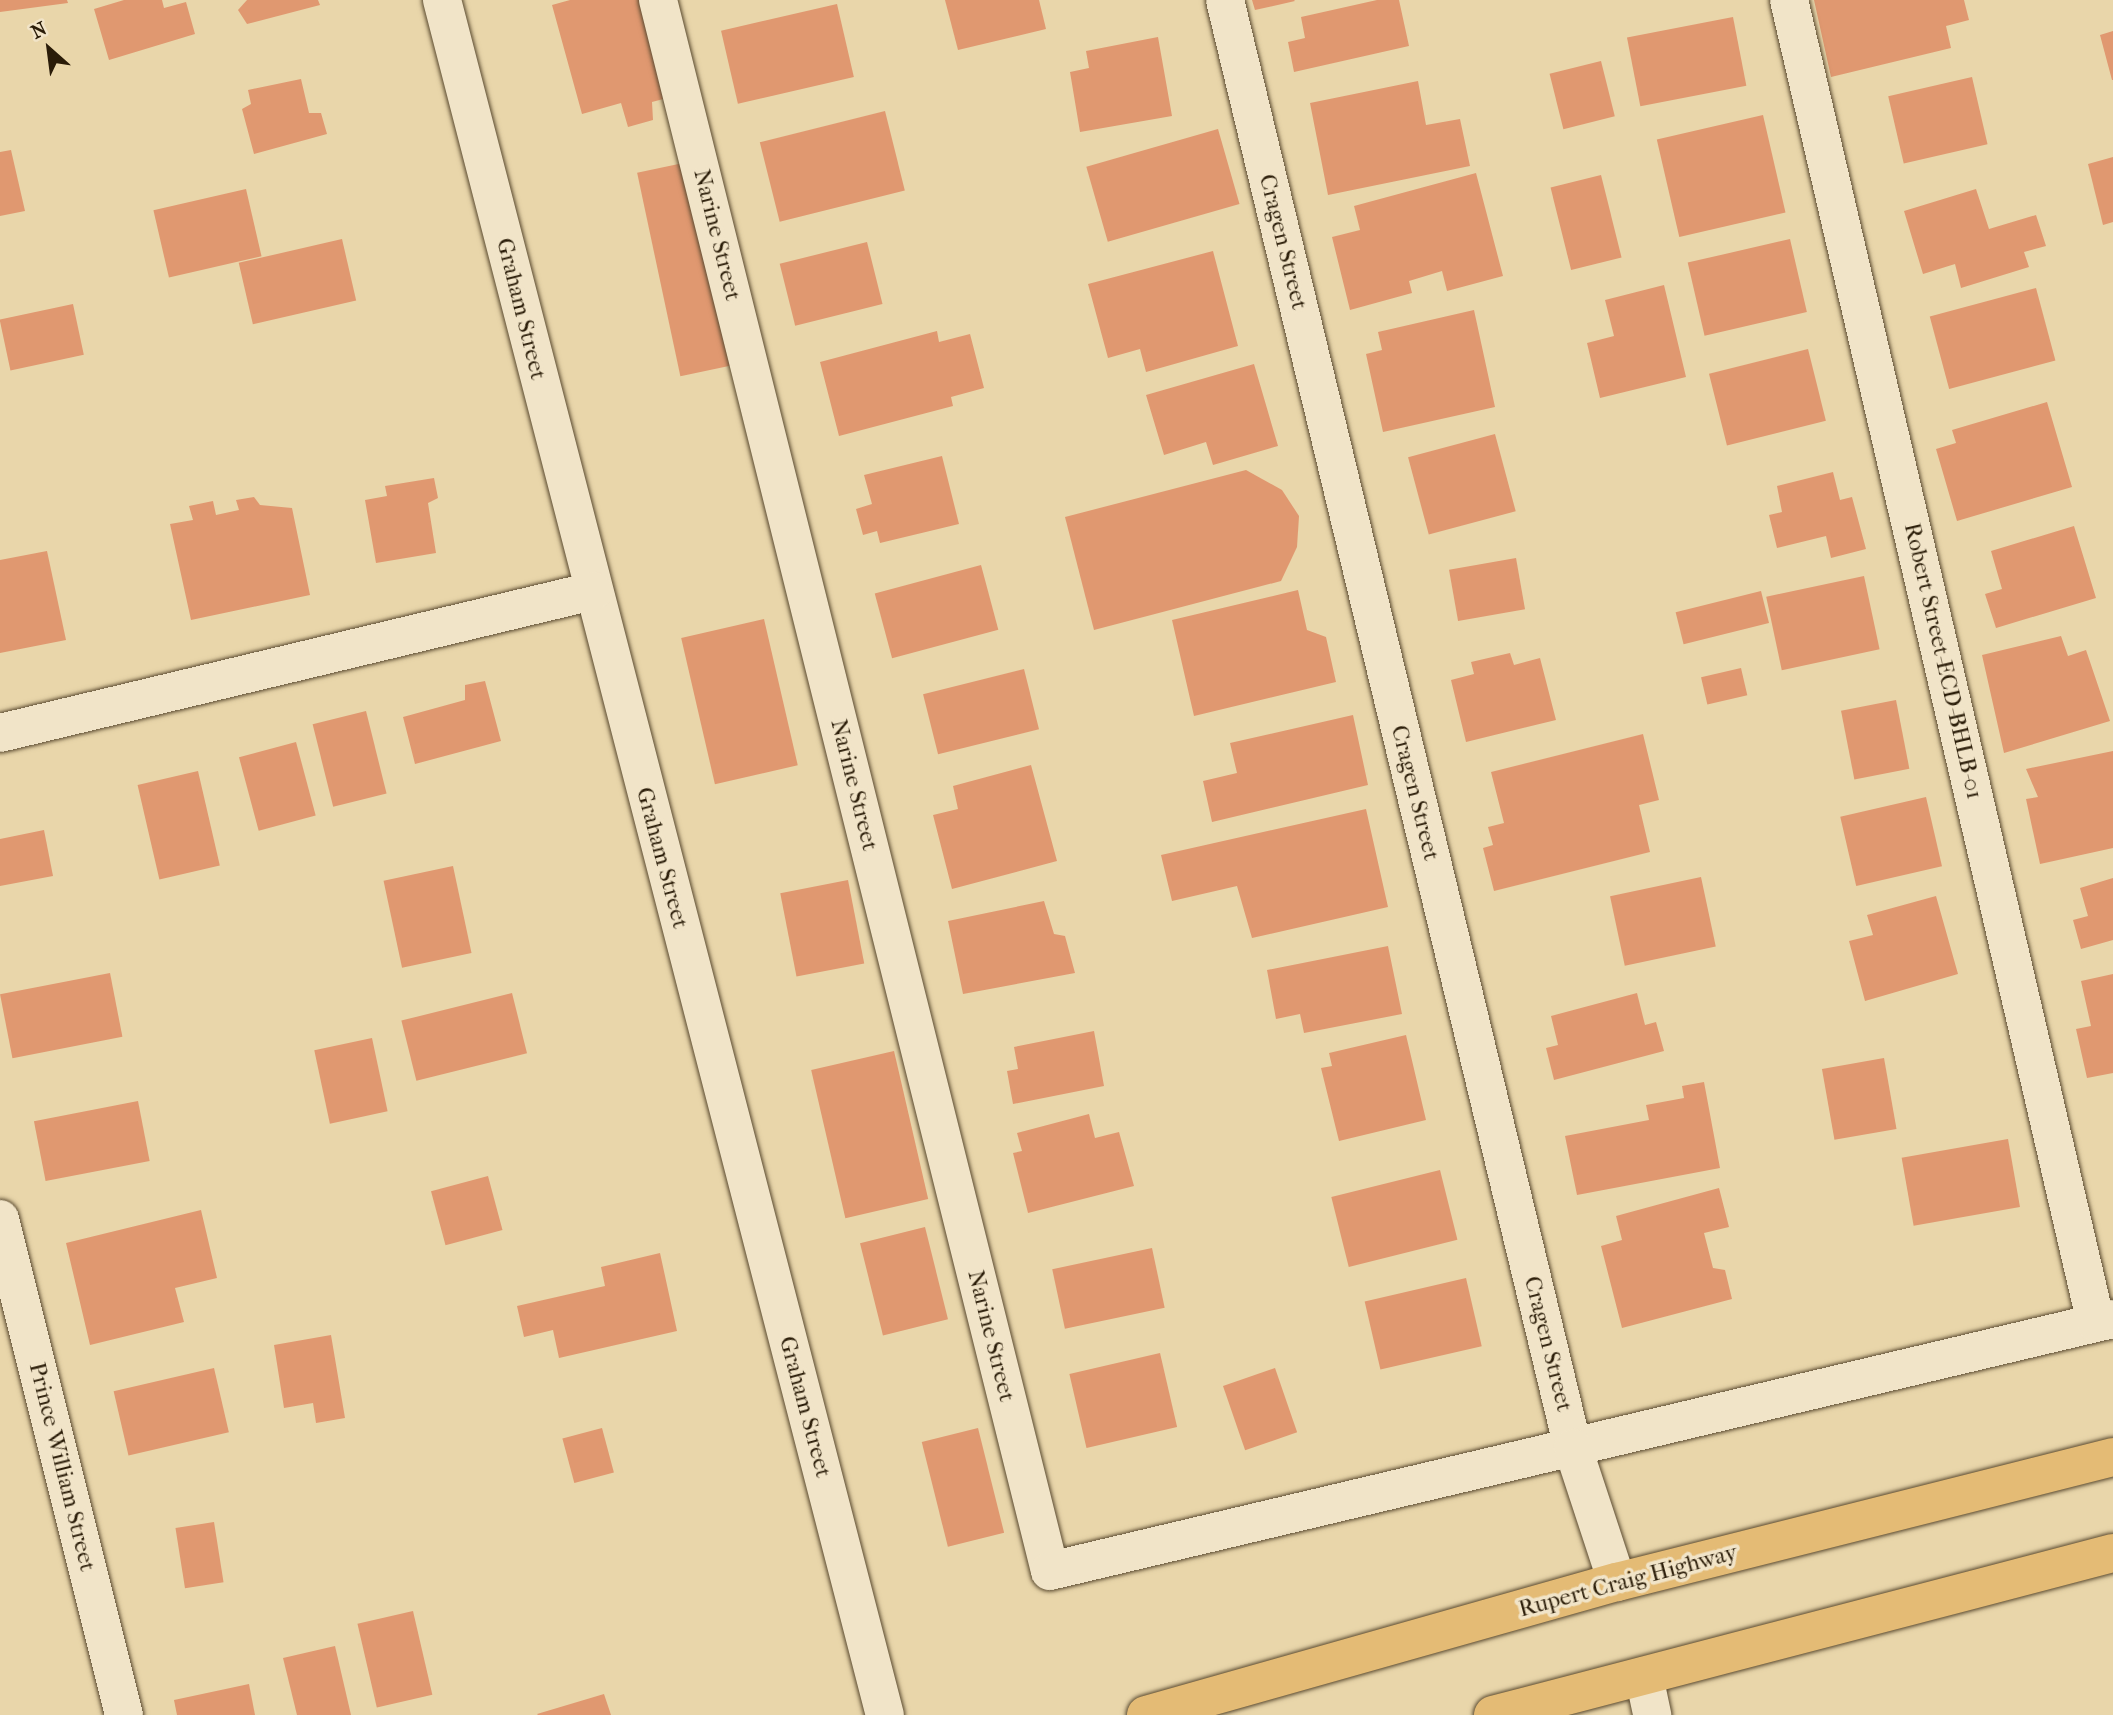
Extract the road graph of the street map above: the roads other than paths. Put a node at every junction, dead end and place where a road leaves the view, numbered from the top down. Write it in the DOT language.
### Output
graph roads {
  1 [pos="442,0"];
  2 [pos="658,0"];
  3 [pos="1224,0"];
  4 [pos="1789,0"];
  5 [pos="593,591"];
  6 [pos="0,733"];
  7 [pos="0,1219"];
  8 [pos="2105,1321"];
  9 [pos="1573,1448"];
  10 [pos="2113,1457"];
  11 [pos="2113,1553"];
  12 [pos="1617,1583"];
  13 [pos="1644,1676"];
  14 [pos="124,1715"];
  15 [pos="885,1715"];
  16 [pos="1146,1715"];
  17 [pos="1493,1715"];
  18 [pos="1652,1715"];
  1 -- 5 [label="street, Graham Street"];
  2 -- 9 [label="street, Narine Street"];
  3 -- 9 [label="street, Cragen Street"];
  4 -- 8 [label="street, Robert Street-ECD-BHLB-01"];
  5 -- 6 [label="street"];
  5 -- 15 [label="street, Graham Street"];
  7 -- 14 [label="street, Prince William Street"];
  8 -- 9 [label="street"];
  9 -- 12 [label="street, Cragen Street"];
  10 -- 12 [label="main road, Rupert Craig Highway"];
  11 -- 13 [label="main road"];
  12 -- 16 [label="main road, Rupert Craig Highway"];
  13 -- 17 [label="main road"];
  13 -- 18 [label="street"];
}
